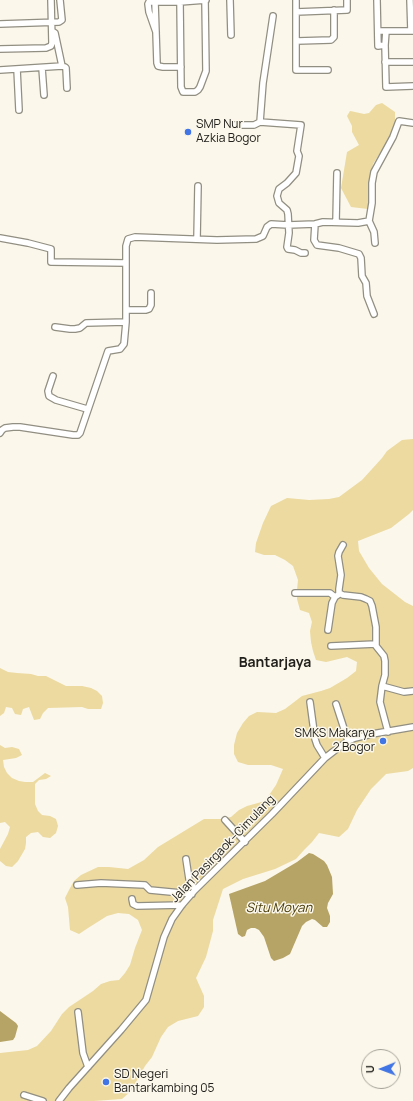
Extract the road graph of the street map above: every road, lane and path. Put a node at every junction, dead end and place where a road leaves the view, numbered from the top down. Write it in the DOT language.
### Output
graph roads {
  1 [pos="50,0"];
  2 [pos="60,0"];
  3 [pos="205,0"];
  4 [pos="230,0"];
  5 [pos="296,0"];
  6 [pos="347,0"];
  7 [pos="377,0"];
  8 [pos="410,0"];
  9 [pos="180,2"];
  10 [pos="334,10"];
  11 [pos="296,12"];
  12 [pos="273,16"];
  13 [pos="52,23"];
  14 [pos="0,24"];
  15 [pos="52,31"];
  16 [pos="378,31"];
  17 [pos="386,31"];
  18 [pos="412,31"];
  19 [pos="230,35"];
  20 [pos="297,41"];
  21 [pos="385,45"];
  22 [pos="0,49"];
  23 [pos="386,62"];
  24 [pos="413,62"];
  25 [pos="62,66"];
  26 [pos="181,67"];
  27 [pos="42,68"];
  28 [pos="0,70"];
  29 [pos="17,70"];
  30 [pos="328,70"];
  31 [pos="413,86"];
  32 [pos="67,88"];
  33 [pos="44,95"];
  34 [pos="19,110"];
  35 [pos="260,122"];
  36 [pos="413,123"];
  37 [pos="234,125"];
  38 [pos="337,173"];
  39 [pos="198,186"];
  40 [pos="369,221"];
  41 [pos="336,222"];
  42 [pos="314,224"];
  43 [pos="288,225"];
  44 [pos="0,238"];
  45 [pos="197,239"];
  46 [pos="375,243"];
  47 [pos="305,253"];
  48 [pos="126,263"];
  49 [pos="151,293"];
  50 [pos="126,310"];
  51 [pos="374,314"];
  52 [pos="126,322"];
  53 [pos="55,327"];
  54 [pos="53,376"];
  55 [pos="87,409"];
  56 [pos="0,433"];
  57 [pos="343,545"];
  58 [pos="295,593"];
  59 [pos="337,595"];
  60 [pos="328,630"];
  61 [pos="376,644"];
  62 [pos="331,646"];
  63 [pos="382,686"];
  64 [pos="413,691"];
  65 [pos="310,702"];
  66 [pos="336,704"];
  67 [pos="413,727"];
  68 [pos="388,732"];
  69 [pos="348,741"];
  70 [pos="325,758"];
  71 [pos="225,820"];
  72 [pos="245,842"];
  73 [pos="186,859"];
  74 [pos="77,886"];
  75 [pos="194,892"];
  76 [pos="132,899"];
  77 [pos="182,905"];
  78 [pos="78,1012"];
  79 [pos="88,1067"];
  80 [pos="24,1095"];
  81 [pos="43,1101"];
  82 [pos="59,1101"];
  1 -- 13 [label="street"];
  2 -- 13 [label="street"];
  3 -- 9 [label="street"];
  3 -- 26 [label="street"];
  4 -- 19 [label="street"];
  5 -- 11 [label="street"];
  6 -- 10 [label="street"];
  7 -- 16 [label="street"];
  8 -- 18 [label="street"];
  9 -- 26 [label="street"];
  9 -- 26 [label="street"];
  10 -- 11 [label="street"];
  10 -- 20 [label="street"];
  11 -- 20 [label="street"];
  12 -- 35 [label="street"];
  13 -- 14 [label="street"];
  13 -- 15 [label="street"];
  15 -- 22 [label="street"];
  15 -- 25 [label="street"];
  16 -- 17 [label="street"];
  16 -- 21 [label="street"];
  17 -- 18 [label="street"];
  17 -- 21 [label="street"];
  20 -- 30 [label="street"];
  21 -- 23 [label="street"];
  23 -- 24 [label="street"];
  23 -- 31 [label="street"];
  25 -- 27 [label="street"];
  25 -- 32 [label="street"];
  27 -- 29 [label="street"];
  27 -- 33 [label="street"];
  28 -- 29 [label="street"];
  29 -- 34 [label="street"];
  35 -- 37 [label="street"];
  35 -- 43 [label="street"];
  36 -- 40 [label="street"];
  38 -- 41 [label="street"];
  39 -- 45 [label="street"];
  40 -- 41 [label="street"];
  40 -- 46 [label="street"];
  41 -- 42 [label="street"];
  42 -- 43 [label="street"];
  42 -- 51 [label="street"];
  43 -- 45 [label="street"];
  43 -- 47 [label="street"];
  44 -- 48 [label="street"];
  45 -- 48 [label="street"];
  48 -- 50 [label="street"];
  49 -- 50 [label="street"];
  50 -- 52 [label="street"];
  52 -- 53 [label="street"];
  52 -- 55 [label="street"];
  54 -- 55 [label="street"];
  55 -- 56 [label="street"];
  57 -- 59 [label="street"];
  58 -- 59 [label="street"];
  59 -- 60 [label="street"];
  59 -- 61 [label="street"];
  61 -- 62 [label="street"];
  61 -- 63 [label="street"];
  63 -- 64 [label="street"];
  63 -- 68 [label="street"];
  65 -- 70 [label="street"];
  66 -- 69 [label="street"];
  67 -- 68 [label="street, Jalan Pasirgaok–Cimulang"];
  68 -- 69 [label="street, Jalan Pasirgaok–Cimulang"];
  69 -- 70 [label="street, Jalan Pasirgaok–Cimulang"];
  70 -- 72 [label="street, Jalan Pasirgaok–Cimulang"];
  71 -- 72 [label="street"];
  72 -- 75 [label="street, Jalan Pasirgaok–Cimulang"];
  73 -- 75 [label="street"];
  74 -- 75 [label="street"];
  75 -- 77 [label="street, Jalan Pasirgaok–Cimulang"];
  76 -- 77 [label="street"];
  77 -- 79 [label="street, Jalan Pasirgaok–Cimulang"];
  78 -- 79 [label="street"];
  79 -- 82 [label="street, Jalan Pasirgaok–Cimulang"];
  80 -- 81 [label="street"];
}
